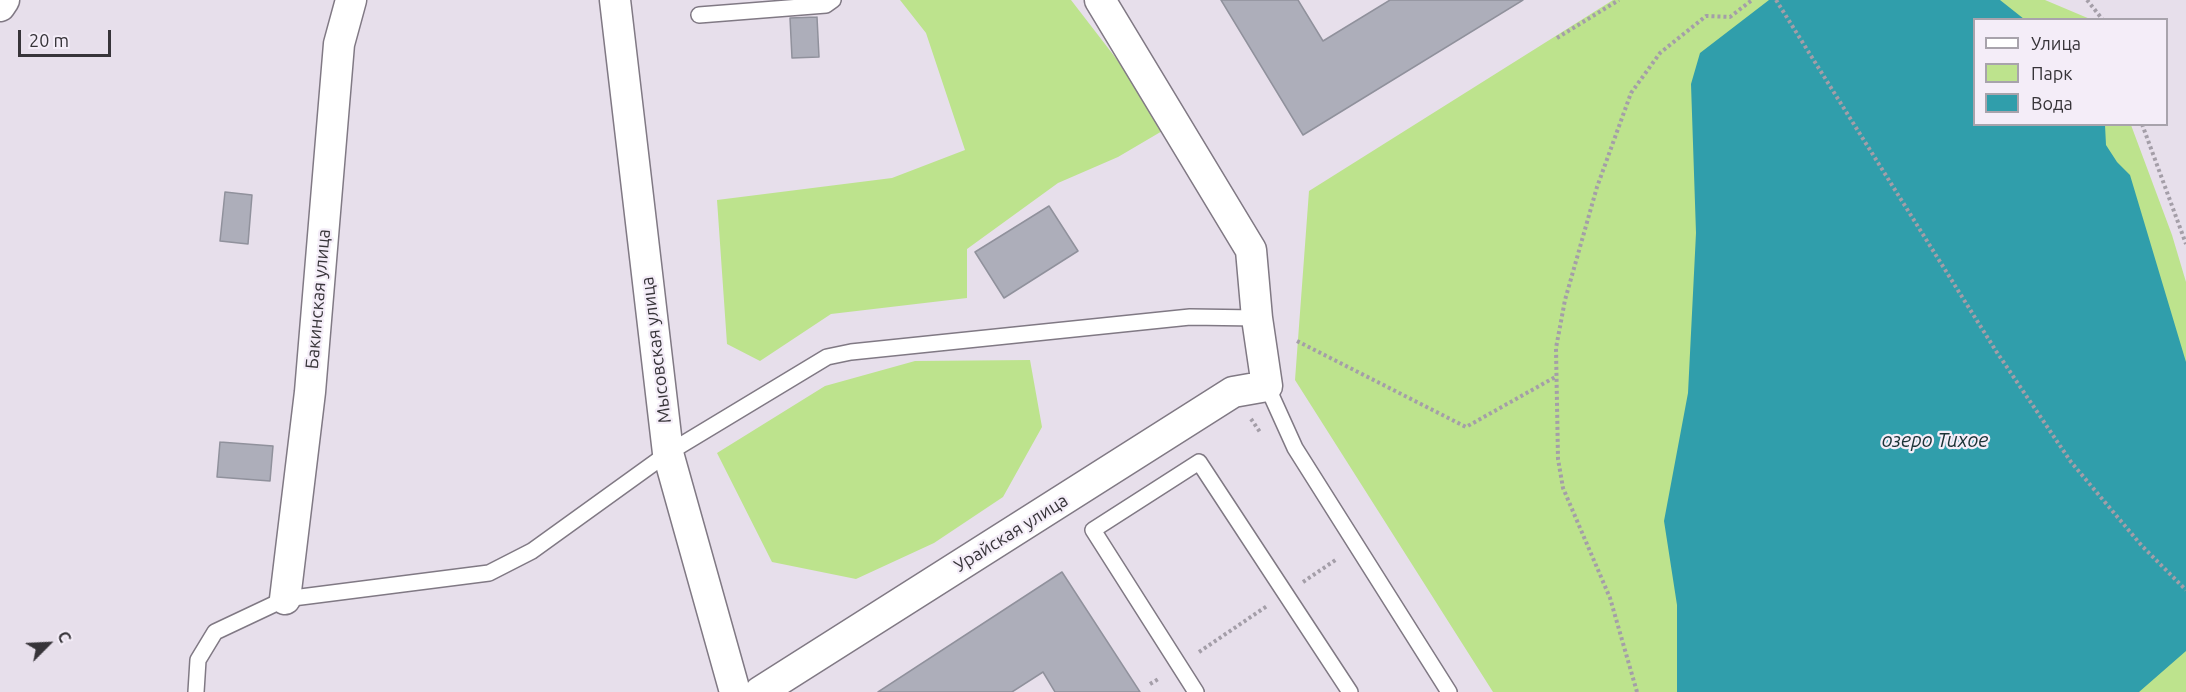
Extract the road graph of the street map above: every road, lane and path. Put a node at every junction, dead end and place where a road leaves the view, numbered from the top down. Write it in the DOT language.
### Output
graph roads {
  1 [pos="4,0"];
  2 [pos="351,0"];
  3 [pos="615,0"];
  4 [pos="833,0"];
  5 [pos="1101,0"];
  6 [pos="1619,0"];
  7 [pos="1752,0"];
  8 [pos="1776,0"];
  9 [pos="2087,0"];
  10 [pos="0,6"];
  11 [pos="699,15"];
  12 [pos="2101,18"];
  13 [pos="1557,38"];
  14 [pos="2143,126"];
  15 [pos="2186,244"];
  16 [pos="1257,318"];
  17 [pos="1298,341"];
  18 [pos="1557,376"];
  19 [pos="1267,386"];
  20 [pos="668,453"];
  21 [pos="1342,555"];
  22 [pos="2186,590"];
  23 [pos="1285,593"];
  24 [pos="285,599"];
  25 [pos="1179,665"];
  26 [pos="1150,684"];
  27 [pos="196,692"];
  28 [pos="735,692"];
  29 [pos="760,692"];
  30 [pos="1197,692"];
  31 [pos="1350,692"];
  32 [pos="1449,692"];
  33 [pos="1637,692"];
  1 -- 10 [label="street"];
  2 -- 24 [label="street, Бакинская улица"];
  3 -- 20 [label="street, Мысовская улица"];
  4 -- 11 [label="lane"];
  5 -- 16 [label="street"];
  6 -- 13 [label="path"];
  7 -- 18 [label="path"];
  8 -- 22 [label="path"];
  9 -- 12 [label="path"];
  14 -- 15 [label="path"];
  16 -- 19 [label="street"];
  16 -- 20 [label="lane"];
  17 -- 18 [label="path"];
  18 -- 33 [label="path"];
  19 -- 29 [label="street, Урайская улица"];
  19 -- 32 [label="lane"];
  20 -- 24 [label="lane"];
  20 -- 28 [label="street, Мысовская улица"];
  21 -- 23 [label="path"];
  23 -- 25 [label="path"];
  23 -- 25 [label="lane"];
  23 -- 31 [label="lane"];
  24 -- 27 [label="lane"];
  25 -- 26 [label="path"];
  25 -- 30 [label="lane"];
}
